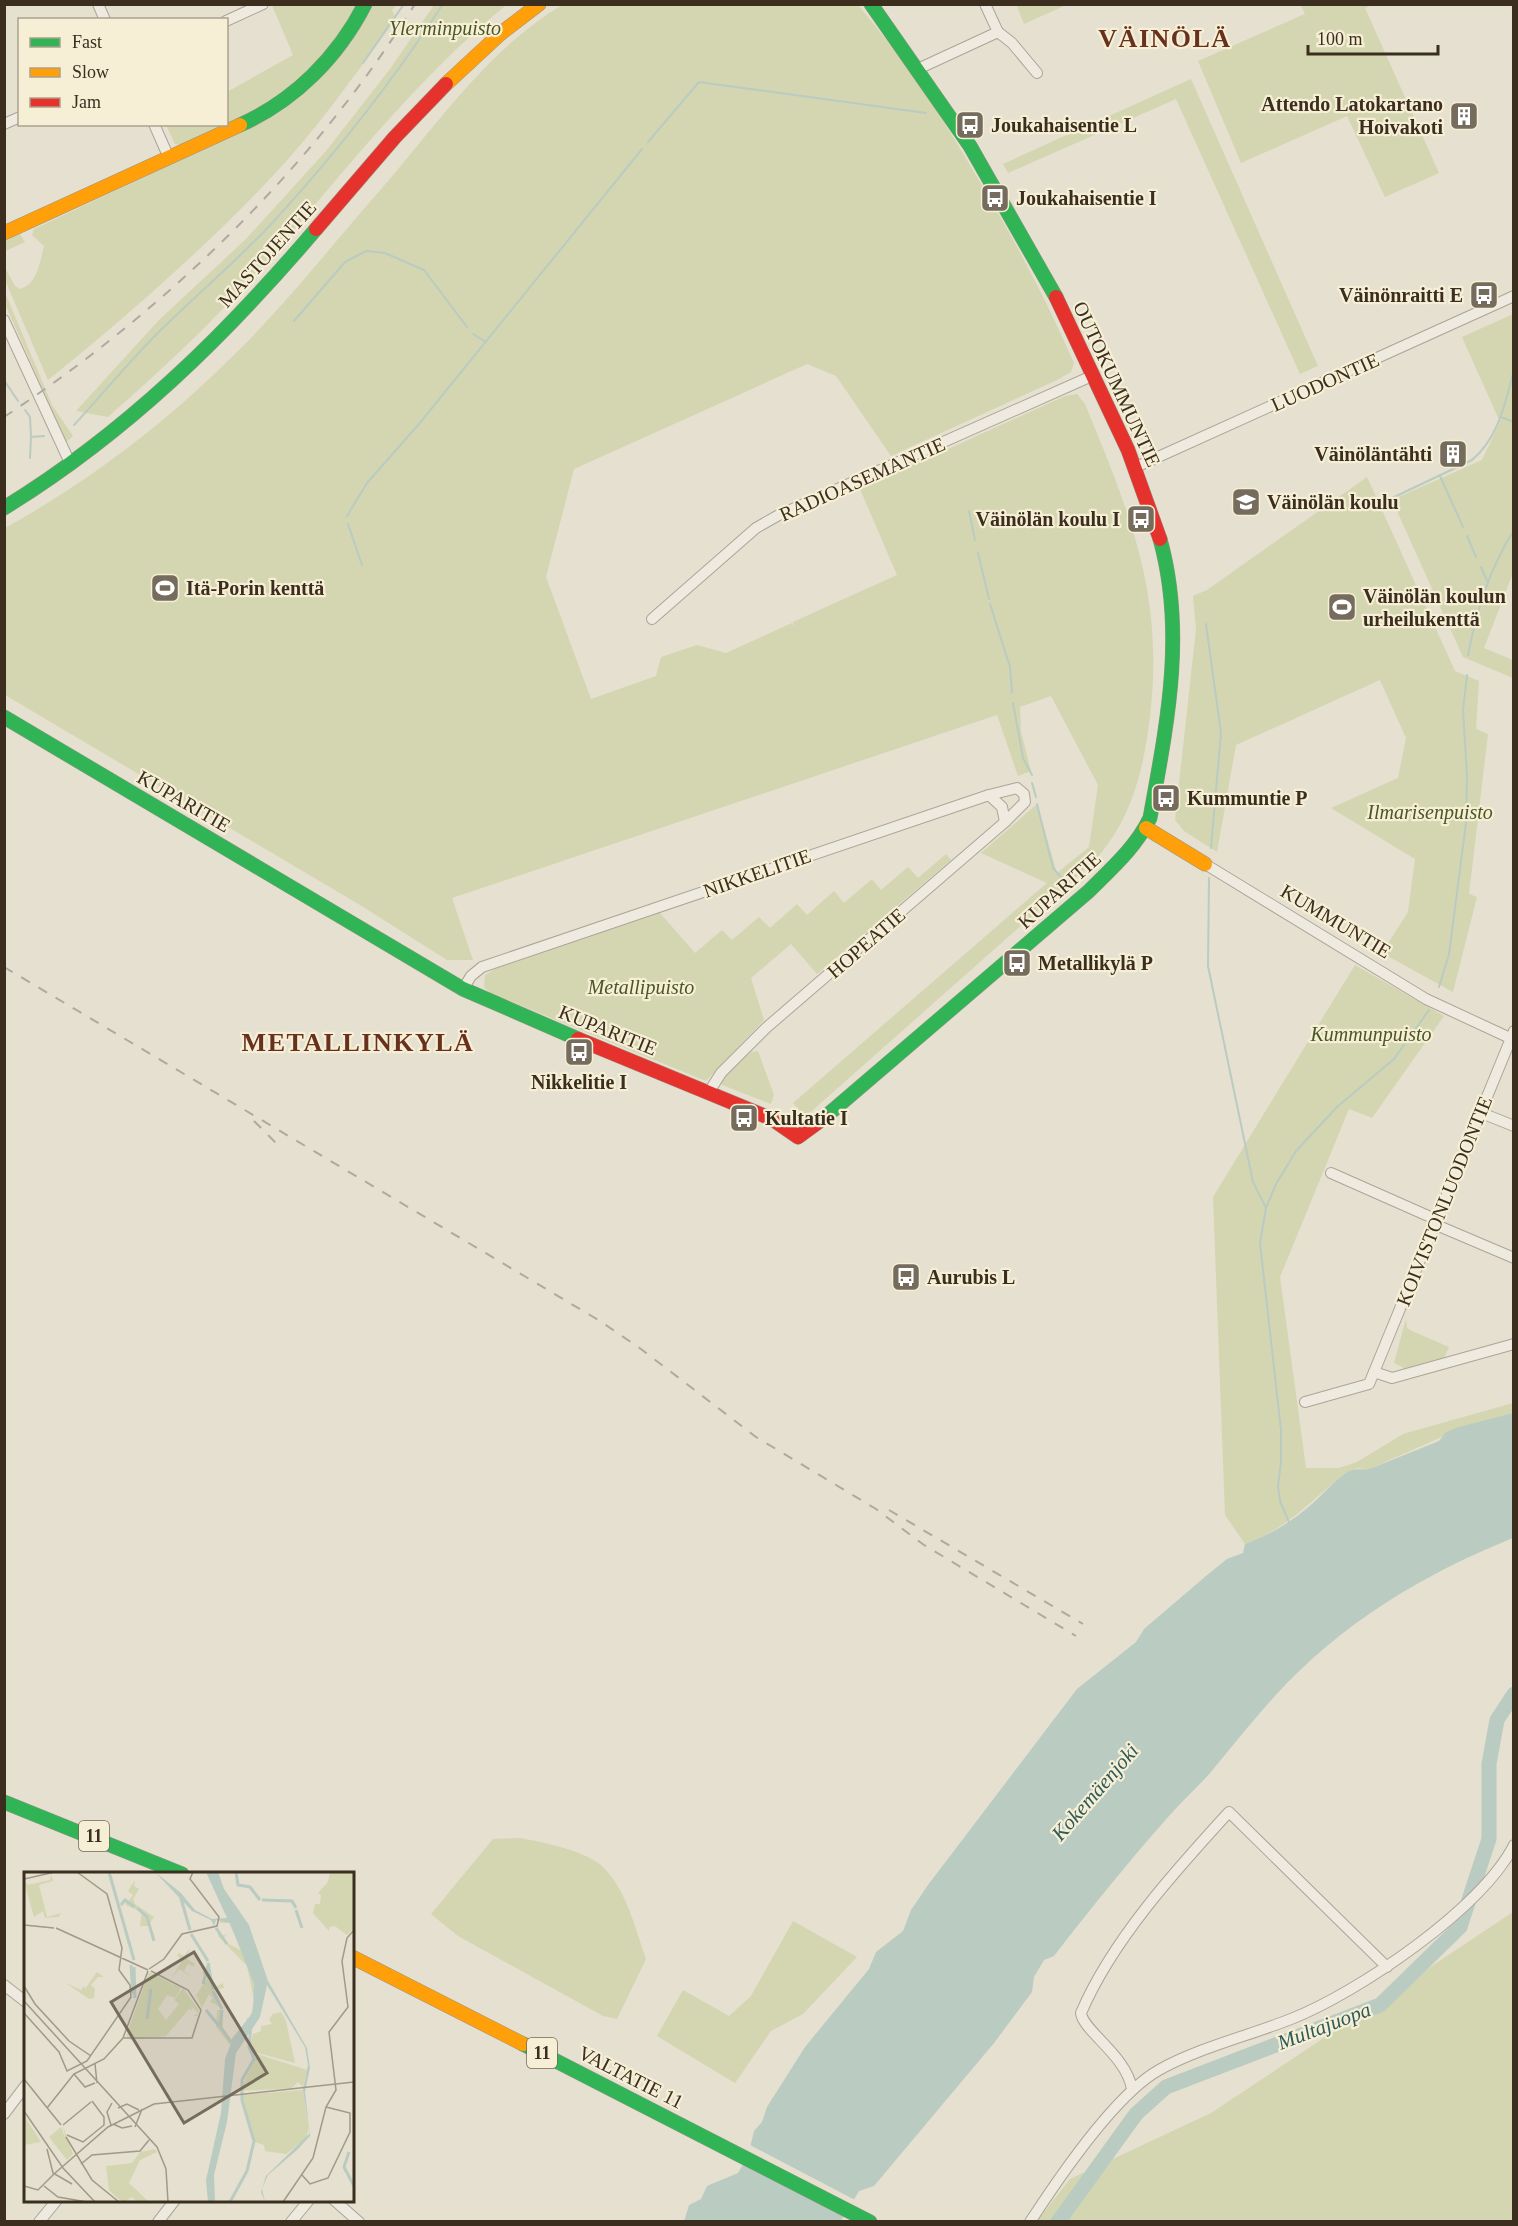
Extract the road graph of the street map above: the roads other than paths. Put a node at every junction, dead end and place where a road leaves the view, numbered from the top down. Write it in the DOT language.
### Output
graph roads {
  1 [pos="98,4"];
  2 [pos="263,4"];
  3 [pos="365,4"];
  4 [pos="539,4"];
  5 [pos="871,4"];
  6 [pos="985,4"];
  7 [pos="104,18"];
  8 [pos="228,20"];
  9 [pos="998,32"];
  10 [pos="920,68"];
  11 [pos="1037,73"];
  12 [pos="18,118"];
  13 [pos="4,124"];
  14 [pos="155,126"];
  15 [pos="169,158"];
  16 [pos="4,233"];
  17 [pos="1514,296"];
  18 [pos="4,320"];
  19 [pos="1094,375"];
  20 [pos="71,465"];
  21 [pos="1136,467"];
  22 [pos="4,508"];
  23 [pos="652,618"];
  24 [pos="4,717"];
  25 [pos="989,795"];
  26 [pos="1005,822"];
  27 [pos="1146,828"];
  28 [pos="1205,864"];
  29 [pos="463,989"];
  30 [pos="1512,1034"];
  31 [pos="709,1092"];
  32 [pos="1479,1112"];
  33 [pos="1514,1126"];
  34 [pos="1331,1173"];
  35 [pos="1434,1221"];
  36 [pos="1514,1258"];
  37 [pos="1514,1344"];
  38 [pos="1374,1372"];
  39 [pos="1305,1402"];
  40 [pos="4,1802"];
  41 [pos="1514,1845"];
  42 [pos="177,1872"];
  43 [pos="354,1958"];
  44 [pos="1387,1967"];
  45 [pos="4,1985"];
  46 [pos="24,2000"];
  47 [pos="24,2088"];
  48 [pos="1132,2089"];
  49 [pos="4,2114"];
  50 [pos="55,2202"];
  51 [pos="173,2202"];
  52 [pos="307,2202"];
  53 [pos="336,2202"];
  54 [pos="866,2220"];
  55 [pos="39,2222"];
  56 [pos="158,2222"];
  57 [pos="291,2222"];
  58 [pos="359,2222"];
  59 [pos="1030,2222"];
  1 -- 7 [label="street"];
  2 -- 8 [label="street"];
  3 -- 15 [label="main road"];
  4 -- 20 [label="main road, MASTOJENTIE"];
  5 -- 10 [label="main road, OUTOKUMMUNTIE"];
  6 -- 9 [label="street"];
  9 -- 10 [label="street"];
  9 -- 11 [label="street"];
  10 -- 19 [label="main road, OUTOKUMMUNTIE"];
  12 -- 13 [label="street"];
  14 -- 15 [label="street"];
  15 -- 16 [label="main road"];
  17 -- 21 [label="street, LUODONTIE"];
  18 -- 20 [label="street"];
  19 -- 21 [label="main road, OUTOKUMMUNTIE"];
  19 -- 23 [label="street, RADIOASEMANTIE"];
  20 -- 22 [label="main road, MASTOJENTIE"];
  21 -- 27 [label="main road, OUTOKUMMUNTIE"];
  24 -- 29 [label="main road, KUPARITIE"];
  25 -- 26 [label="street"];
  25 -- 26 [label="street, NIKKELITIE"];
  25 -- 29 [label="street, NIKKELITIE"];
  26 -- 31 [label="street, HOPEATIE"];
  27 -- 28 [label="main road, KUMMUNTIE"];
  27 -- 31 [label="main road, KUPARITIE"];
  28 -- 30 [label="street, KUMMUNTIE"];
  29 -- 31 [label="main road, KUPARITIE"];
  30 -- 32 [label="street, KOIVISTONLUODONTIE"];
  32 -- 33 [label="street"];
  32 -- 35 [label="street, KOIVISTONLUODONTIE"];
  34 -- 35 [label="street"];
  35 -- 36 [label="street"];
  35 -- 38 [label="street, KOIVISTONLUODONTIE"];
  37 -- 38 [label="street"];
  38 -- 39 [label="street"];
  40 -- 42 [label="main road, 11"];
  41 -- 44 [label="street"];
  43 -- 54 [label="main road, VALTATIE 11 / 11"];
  44 -- 48 [label="street"];
  44 -- 48 [label="street"];
  45 -- 46 [label="street"];
  47 -- 49 [label="street"];
  48 -- 59 [label="street"];
  50 -- 55 [label="street"];
  51 -- 56 [label="street"];
  52 -- 57 [label="street"];
  53 -- 58 [label="street"];
}
